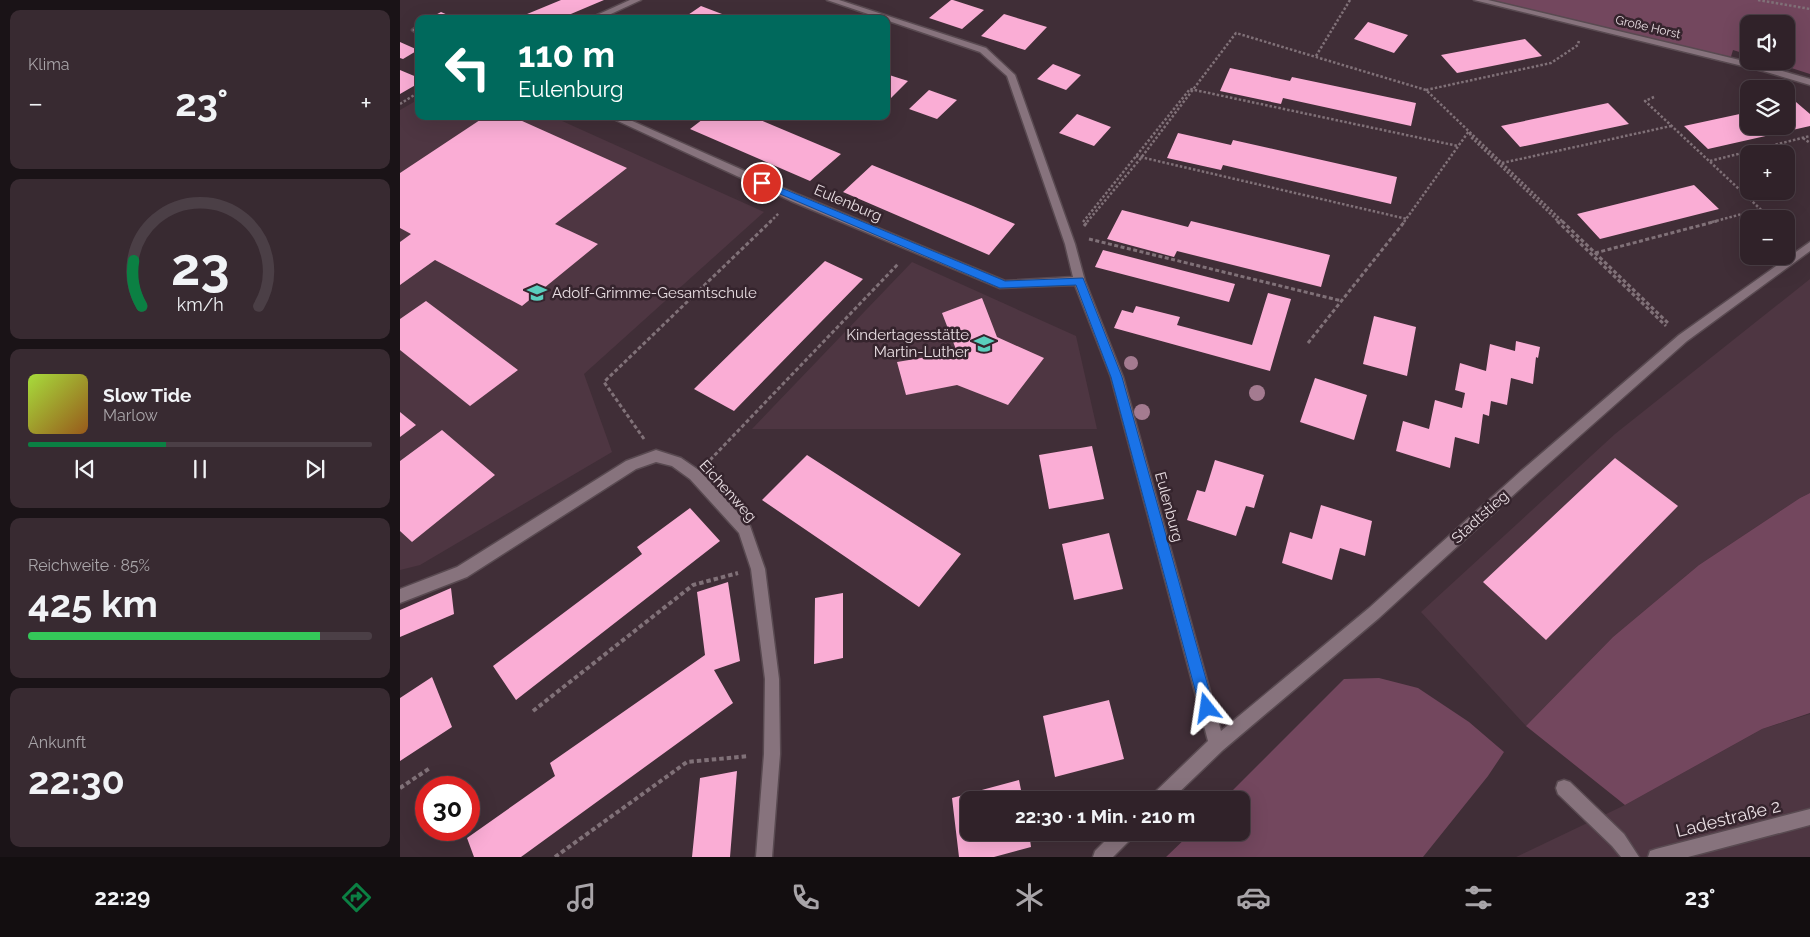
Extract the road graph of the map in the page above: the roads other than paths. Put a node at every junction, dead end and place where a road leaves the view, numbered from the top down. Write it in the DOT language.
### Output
graph roads {
  1 [pos="637,0"];
  2 [pos="831,0"];
  3 [pos="1478,0"];
  4 [pos="601,15"];
  5 [pos="877,15"];
  6 [pos="890,19"];
  7 [pos="1810,82"];
  8 [pos="621,120"];
  9 [pos="1810,246"];
  10 [pos="1079,281"];
  11 [pos="400,596"];
  12 [pos="1217,744"];
  13 [pos="1564,788"];
  14 [pos="1168,791"];
  15 [pos="1810,817"];
  16 [pos="1117,841"];
  17 [pos="764,857"];
  18 [pos="1101,857"];
  19 [pos="1631,857"];
  20 [pos="1656,857"];
  1 -- 4 [label="street"];
  2 -- 5 [label="street, Eulenburg"];
  3 -- 7 [label="street, Große Horst"];
  6 -- 10 [label="street, Eulenburg"];
  8 -- 10 [label="street, Eulenburg"];
  9 -- 12 [label="street, Stadtstieg"];
  10 -- 12 [label="street, Eulenburg"];
  11 -- 17 [label="street, Eichenweg"];
  12 -- 14 [label="street, Stadtstieg"];
  13 -- 19 [label="street"];
  15 -- 20 [label="street, Ladestraße 2"];
  16 -- 18 [label="street"];
}
